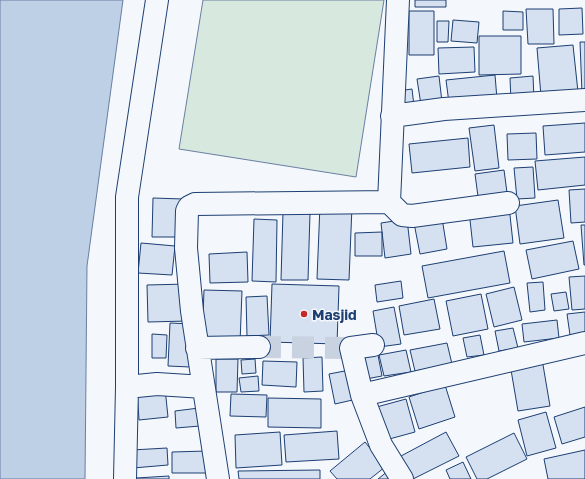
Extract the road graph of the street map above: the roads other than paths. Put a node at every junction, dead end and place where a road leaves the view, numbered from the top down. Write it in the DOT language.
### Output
graph roads {
  1 [pos="157,0"];
  2 [pos="398,0"];
  3 [pos="585,100"];
  4 [pos="392,116"];
  5 [pos="389,202"];
  6 [pos="508,204"];
  7 [pos="585,343"];
  8 [pos="373,345"];
  9 [pos="259,347"];
  10 [pos="197,348"];
  11 [pos="127,387"];
  12 [pos="204,387"];
  13 [pos="362,396"];
  14 [pos="125,479"];
  15 [pos="218,479"];
  16 [pos="402,479"];
  1 -- 11 [label="street"];
  2 -- 4 [label="street"];
  3 -- 4 [label="street"];
  4 -- 5 [label="street"];
  5 -- 6 [label="street"];
  5 -- 10 [label="street"];
  7 -- 13 [label="street"];
  8 -- 13 [label="street"];
  9 -- 10 [label="street"];
  10 -- 12 [label="street"];
  11 -- 12 [label="street"];
  11 -- 14 [label="street"];
  12 -- 15 [label="street"];
  13 -- 16 [label="street"];
}
